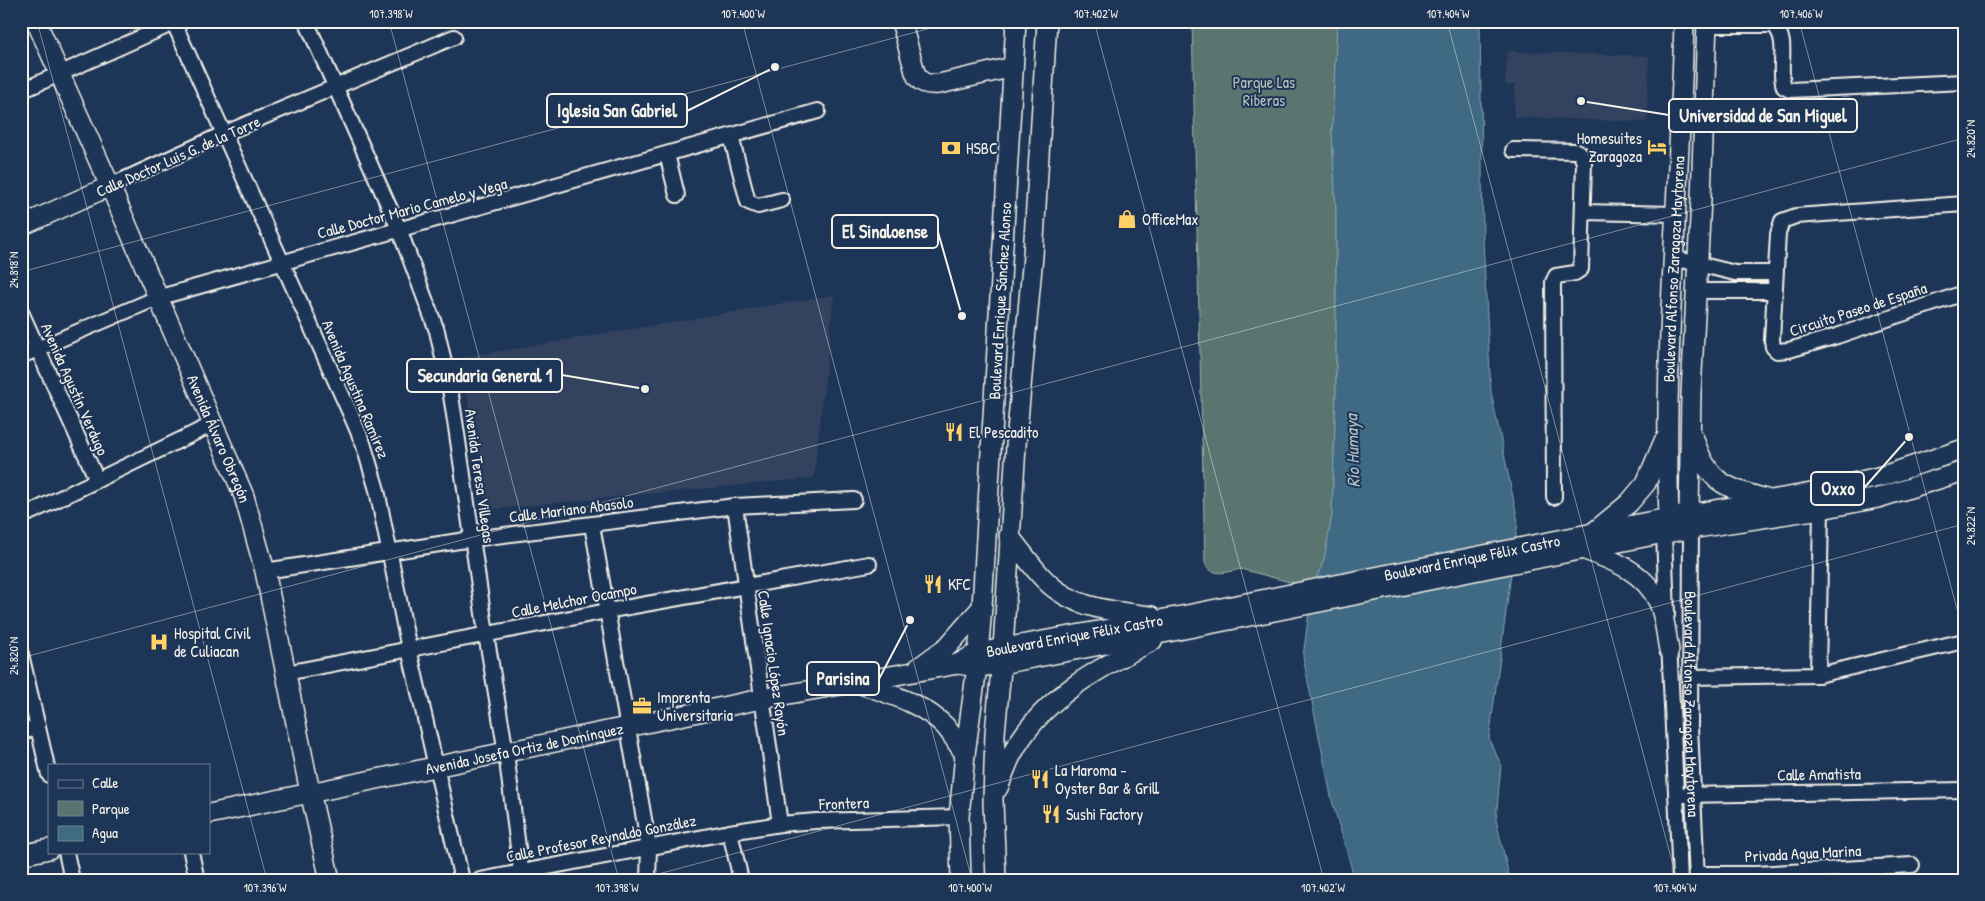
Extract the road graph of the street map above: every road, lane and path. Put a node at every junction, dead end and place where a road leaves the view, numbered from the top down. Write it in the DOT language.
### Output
graph roads {
  1 [pos="36,21"];
  2 [pos="306,21"];
  3 [pos="901,21"];
  4 [pos="1016,21"];
  5 [pos="1047,21"];
  6 [pos="1684,21"];
  7 [pos="175,22"];
  8 [pos="1707,23"];
  9 [pos="454,37"];
  10 [pos="1013,67"];
  11 [pos="60,74"];
  12 [pos="1964,82"];
  13 [pos="336,87"];
  14 [pos="21,91"];
  15 [pos="818,111"];
  16 [pos="222,134"];
  17 [pos="731,136"];
  18 [pos="1513,150"];
  19 [pos="667,154"];
  20 [pos="110,186"];
  21 [pos="677,195"];
  22 [pos="782,200"];
  23 [pos="1964,204"];
  24 [pos="1583,212"];
  25 [pos="1676,214"];
  26 [pos="21,226"];
  27 [pos="399,229"];
  28 [pos="1674,258"];
  29 [pos="282,262"];
  30 [pos="1697,262"];
  31 [pos="1735,272"];
  32 [pos="1775,273"];
  33 [pos="1734,290"];
  34 [pos="1696,291"];
  35 [pos="1774,291"];
  36 [pos="1964,293"];
  37 [pos="157,298"];
  38 [pos="21,312"];
  39 [pos="37,349"];
  40 [pos="21,356"];
  41 [pos="213,424"];
  42 [pos="1691,430"];
  43 [pos="1668,433"];
  44 [pos="1964,449"];
  45 [pos="1964,470"];
  46 [pos="97,480"];
  47 [pos="1554,497"];
  48 [pos="854,500"];
  49 [pos="1772,501"];
  50 [pos="735,506"];
  51 [pos="1821,509"];
  52 [pos="21,517"];
  53 [pos="1690,522"];
  54 [pos="592,524"];
  55 [pos="1666,526"];
  56 [pos="1010,536"];
  57 [pos="472,539"];
  58 [pos="1588,542"];
  59 [pos="390,551"];
  60 [pos="869,564"];
  61 [pos="265,571"];
  62 [pos="745,585"];
  63 [pos="982,607"];
  64 [pos="606,611"];
  65 [pos="1178,624"];
  66 [pos="486,634"];
  67 [pos="1964,641"];
  68 [pos="409,649"];
  69 [pos="1669,650"];
  70 [pos="21,654"];
  71 [pos="1002,656"];
  72 [pos="971,661"];
  73 [pos="913,672"];
  74 [pos="286,674"];
  75 [pos="1818,674"];
  76 [pos="1690,677"];
  77 [pos="854,682"];
  78 [pos="761,699"];
  79 [pos="38,726"];
  80 [pos="628,727"];
  81 [pos="21,733"];
  82 [pos="506,753"];
  83 [pos="964,754"];
  84 [pos="436,767"];
  85 [pos="48,770"];
  86 [pos="1964,790"];
  87 [pos="310,792"];
  88 [pos="1693,794"];
  89 [pos="1675,796"];
  90 [pos="993,801"];
  91 [pos="210,814"];
  92 [pos="960,817"];
  93 [pos="780,824"];
  94 [pos="730,832"];
  95 [pos="649,847"];
  96 [pos="48,849"];
  97 [pos="66,854"];
  98 [pos="191,854"];
  99 [pos="21,855"];
  100 [pos="1912,865"];
  101 [pos="521,871"];
  102 [pos="1697,877"];
  103 [pos="72,880"];
  104 [pos="197,880"];
  105 [pos="330,880"];
  106 [pos="462,880"];
  107 [pos="480,880"];
  108 [pos="648,880"];
  109 [pos="741,880"];
  110 [pos="961,880"];
  111 [pos="996,880"];
  112 [pos="1680,880"];
  1 -- 11 [label="main road, Avenida Álvaro Obregón"];
  2 -- 13 [label="street, Avenida Teresa Villegas"];
  3 -- 10 [label="main road"];
  4 -- 10 [label="main road, Boulevard Enrique Sánchez Alonso"];
  5 -- 56 [label="main road, Boulevard Enrique Sánchez Alonso"];
  6 -- 25 [label="main road, Boulevard Alfonso Zaragoza Maytorena"];
  7 -- 11 [label="street"];
  7 -- 16 [label="street, Avenida Agustina Ramírez"];
  8 -- 12 [label="street"];
  8 -- 30 [label="main road, Boulevard Alfonso Zaragoza Maytorena"];
  9 -- 13 [label="street, Calle Doctor Luis G. de la Torre"];
  10 -- 63 [label="main road, Boulevard Enrique Sánchez Alonso"];
  11 -- 14 [label="street"];
  11 -- 20 [label="main road, Avenida Álvaro Obregón"];
  13 -- 16 [label="street, Calle Doctor Luis G. de la Torre"];
  13 -- 27 [label="street, Avenida Teresa Villegas"];
  15 -- 17 [label="street, Calle Doctor Mario Camelo y Vega"];
  16 -- 20 [label="street, Calle Doctor Luis G. de la Torre"];
  16 -- 29 [label="street, Avenida Agustina Ramírez"];
  17 -- 19 [label="street, Calle Doctor Mario Camelo y Vega"];
  17 -- 22 [label="street"];
  18 -- 24 [label="street"];
  19 -- 21 [label="street"];
  19 -- 27 [label="street, Calle Doctor Mario Camelo y Vega"];
  20 -- 26 [label="main road, Calle Doctor Luis G. de la Torre"];
  20 -- 37 [label="main road, Avenida Álvaro Obregón"];
  23 -- 32 [label="street, Circuito Paseo de España"];
  24 -- 25 [label="street"];
  24 -- 47 [label="street"];
  25 -- 28 [label="main road, Boulevard Alfonso Zaragoza Maytorena"];
  27 -- 29 [label="street, Calle Doctor Mario Camelo y Vega"];
  27 -- 57 [label="street, Avenida Teresa Villegas"];
  28 -- 30 [label="street"];
  28 -- 43 [label="main road, Boulevard Alfonso Zaragoza Maytorena"];
  29 -- 37 [label="street, Calle Doctor Mario Camelo y Vega"];
  29 -- 59 [label="street, Avenida Agustina Ramírez"];
  30 -- 31 [label="street"];
  30 -- 34 [label="main road, Boulevard Alfonso Zaragoza Maytorena"];
  31 -- 32 [label="street"];
  31 -- 33 [label="street"];
  32 -- 35 [label="street, Circuito Paseo de España"];
  33 -- 34 [label="street"];
  33 -- 35 [label="street"];
  34 -- 42 [label="main road, Boulevard Alfonso Zaragoza Maytorena"];
  35 -- 36 [label="street, Circuito Paseo de España"];
  37 -- 39 [label="street, Calle Doctor Mario Camelo y Vega"];
  37 -- 41 [label="main road, Avenida Álvaro Obregón"];
  38 -- 39 [label="street, Avenida Agustín Verdugo"];
  39 -- 40 [label="street, Calle Doctor Mario Camelo y Vega"];
  39 -- 46 [label="street, Avenida Agustín Verdugo"];
  41 -- 46 [label="street"];
  41 -- 61 [label="main road, Avenida Álvaro Obregón"];
  42 -- 49 [label="main road"];
  42 -- 53 [label="main road, Boulevard Alfonso Zaragoza Maytorena"];
  43 -- 55 [label="main road, Boulevard Alfonso Zaragoza Maytorena"];
  43 -- 58 [label="main road"];
  44 -- 49 [label="main road, Boulevard Enrique Félix Castro"];
  45 -- 51 [label="main road, Boulevard Enrique Félix Castro"];
  46 -- 52 [label="street"];
  48 -- 50 [label="street, Calle Mariano Abasolo"];
  49 -- 53 [label="main road, Boulevard Enrique Félix Castro"];
  50 -- 54 [label="street, Calle Mariano Abasolo"];
  50 -- 62 [label="street, Calle Ignacio López Rayón"];
  51 -- 53 [label="main road, Boulevard Enrique Félix Castro"];
  51 -- 75 [label="street"];
  53 -- 55 [label="main road, Boulevard Enrique Félix Castro"];
  53 -- 76 [label="street, Boulevard Alfonso Zaragoza Maytorena"];
  54 -- 57 [label="street, Calle Mariano Abasolo"];
  54 -- 64 [label="street"];
  55 -- 58 [label="main road, Boulevard Enrique Félix Castro"];
  55 -- 69 [label="street, Boulevard Alfonso Zaragoza Maytorena"];
  56 -- 65 [label="main road"];
  56 -- 71 [label="main road, Boulevard Enrique Sánchez Alonso"];
  57 -- 59 [label="street, Calle Mariano Abasolo"];
  57 -- 66 [label="street, Avenida Teresa Villegas"];
  58 -- 65 [label="main road, Boulevard Enrique Félix Castro"];
  58 -- 69 [label="main road"];
  59 -- 61 [label="street, Calle Mariano Abasolo"];
  59 -- 68 [label="street, Avenida Agustina Ramírez"];
  60 -- 62 [label="street, Calle Melchor Ocampo"];
  61 -- 74 [label="main road, Avenida Álvaro Obregón"];
  62 -- 64 [label="street, Calle Melchor Ocampo"];
  62 -- 78 [label="street, Calle Ignacio López Rayón"];
  63 -- 72 [label="main road, Boulevard Enrique Sánchez Alonso"];
  63 -- 73 [label="main road"];
  64 -- 66 [label="street, Calle Melchor Ocampo"];
  64 -- 80 [label="street"];
  65 -- 71 [label="main road, Boulevard Enrique Félix Castro"];
  65 -- 90 [label="main road"];
  66 -- 68 [label="street, Calle Melchor Ocampo"];
  66 -- 82 [label="street, Avenida Teresa Villegas"];
  67 -- 75 [label="street"];
  68 -- 74 [label="street, Calle Melchor Ocampo"];
  68 -- 84 [label="street, Avenida Agustina Ramírez"];
  69 -- 89 [label="street, Boulevard Alfonso Zaragoza Maytorena"];
  70 -- 79 [label="street"];
  71 -- 72 [label="main road, Boulevard Enrique Félix Castro"];
  71 -- 90 [label="main road, Boulevard Enrique Sánchez Alonso"];
  72 -- 73 [label="main road, Avenida Josefa Ortiz de Domínguez"];
  72 -- 83 [label="main road, Boulevard Enrique Sánchez Alonso"];
  73 -- 77 [label="main road, Avenida Josefa Ortiz de Domínguez"];
  74 -- 87 [label="main road, Avenida Álvaro Obregón"];
  75 -- 76 [label="street"];
  76 -- 88 [label="street, Boulevard Alfonso Zaragoza Maytorena"];
  77 -- 78 [label="main road, Avenida Josefa Ortiz de Domínguez"];
  77 -- 83 [label="main road"];
  78 -- 80 [label="main road, Avenida Josefa Ortiz de Domínguez"];
  78 -- 93 [label="street, Calle Ignacio López Rayón"];
  79 -- 81 [label="street"];
  79 -- 85 [label="street"];
  80 -- 82 [label="main road, Avenida Josefa Ortiz de Domínguez"];
  80 -- 95 [label="street"];
  82 -- 84 [label="main road, Avenida Josefa Ortiz de Domínguez"];
  82 -- 101 [label="street, Avenida Teresa Villegas"];
  83 -- 92 [label="main road, Boulevard Enrique Sánchez Alonso"];
  84 -- 87 [label="main road, Avenida Josefa Ortiz de Domínguez"];
  84 -- 106 [label="street, Avenida Agustina Ramírez"];
  86 -- 88 [label="street, Calle Amatista"];
  87 -- 91 [label="main road, Avenida Josefa Ortiz de Domínguez"];
  87 -- 105 [label="main road, Avenida Álvaro Obregón"];
  88 -- 89 [label="street, Calle Amatista"];
  88 -- 102 [label="street, Boulevard Alfonso Zaragoza Maytorena"];
  89 -- 112 [label="street, Boulevard Alfonso Zaragoza Maytorena"];
  90 -- 111 [label="main road, Boulevard Enrique Sánchez Alonso"];
  92 -- 93 [label="street, Frontera"];
  92 -- 110 [label="main road, Boulevard Enrique Sánchez Alonso"];
  93 -- 94 [label="street, Frontera"];
  94 -- 95 [label="street, Calle Profesor Reynaldo González"];
  94 -- 109 [label="street"];
  95 -- 101 [label="street, Calle Profesor Reynaldo González"];
  95 -- 108 [label="street"];
  96 -- 99 [label="main road"];
  97 -- 103 [label="street"];
  98 -- 104 [label="street"];
  100 -- 102 [label="street, Privada Agua Marina"];
  101 -- 107 [label="street, Calle Profesor Reynaldo González"];
}
